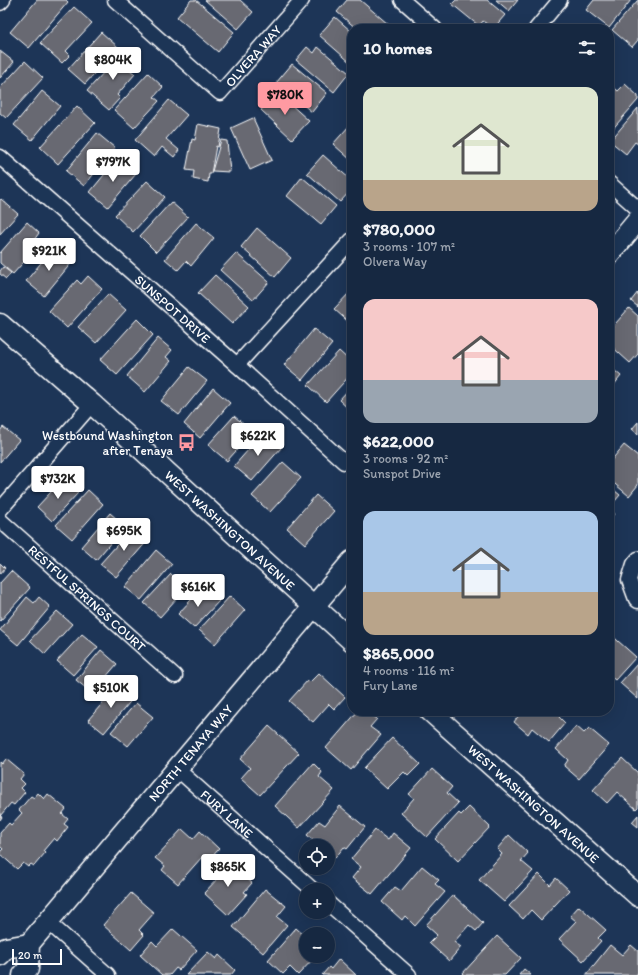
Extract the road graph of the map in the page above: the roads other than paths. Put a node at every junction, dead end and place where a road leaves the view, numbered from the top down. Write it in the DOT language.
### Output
graph roads {
  1 [pos="3,0"];
  2 [pos="115,0"];
  3 [pos="302,0"];
  4 [pos="402,0"];
  5 [pos="560,0"];
  6 [pos="0,3"];
  7 [pos="429,24"];
  8 [pos="540,24"];
  9 [pos="0,157"];
  10 [pos="614,188"];
  11 [pos="638,209"];
  12 [pos="638,220"];
  13 [pos="347,246"];
  14 [pos="614,248"];
  15 [pos="0,324"];
  16 [pos="238,366"];
  17 [pos="92,404"];
  18 [pos="344,462"];
  19 [pos="0,510"];
  20 [pos="0,520"];
  21 [pos="638,559"];
  22 [pos="347,567"];
  23 [pos="638,601"];
  24 [pos="313,607"];
  25 [pos="347,638"];
  26 [pos="175,676"];
  27 [pos="436,716"];
  28 [pos="177,769"];
  29 [pos="305,883"];
  30 [pos="638,896"];
  31 [pos="335,909"];
  32 [pos="48,922"];
  33 [pos="29,944"];
  34 [pos="2,955"];
  35 [pos="23,975"];
  36 [pos="108,975"];
  37 [pos="409,975"];
  1 -- 6 [label="street"];
  2 -- 3 [label="street, OLVERA WAY"];
  4 -- 7 [label="street"];
  5 -- 8 [label="street"];
  9 -- 16 [label="street, SUNSPOT DRIVE"];
  10 -- 11 [label="street"];
  12 -- 14 [label="main road"];
  13 -- 16 [label="street"];
  15 -- 17 [label="main road, WEST WASHINGTON AVENUE"];
  16 -- 18 [label="street, SUNSPOT DRIVE"];
  17 -- 19 [label="street"];
  17 -- 24 [label="main road, WEST WASHINGTON AVENUE"];
  20 -- 26 [label="street, RESTFUL SPRINGS COURT"];
  21 -- 23 [label="street"];
  22 -- 24 [label="main road, NORTH TENAYA WAY"];
  24 -- 25 [label="main road, WEST WASHINGTON AVENUE"];
  24 -- 28 [label="main road, NORTH TENAYA WAY"];
  27 -- 30 [label="main road, WEST WASHINGTON AVENUE"];
  28 -- 29 [label="street, FURY LANE"];
  28 -- 32 [label="main road, NORTH TENAYA WAY"];
  31 -- 37 [label="street"];
  32 -- 33 [label="main road, NORTH TENAYA WAY"];
  32 -- 36 [label="street"];
  33 -- 34 [label="main road"];
  33 -- 35 [label="main road"];
}
